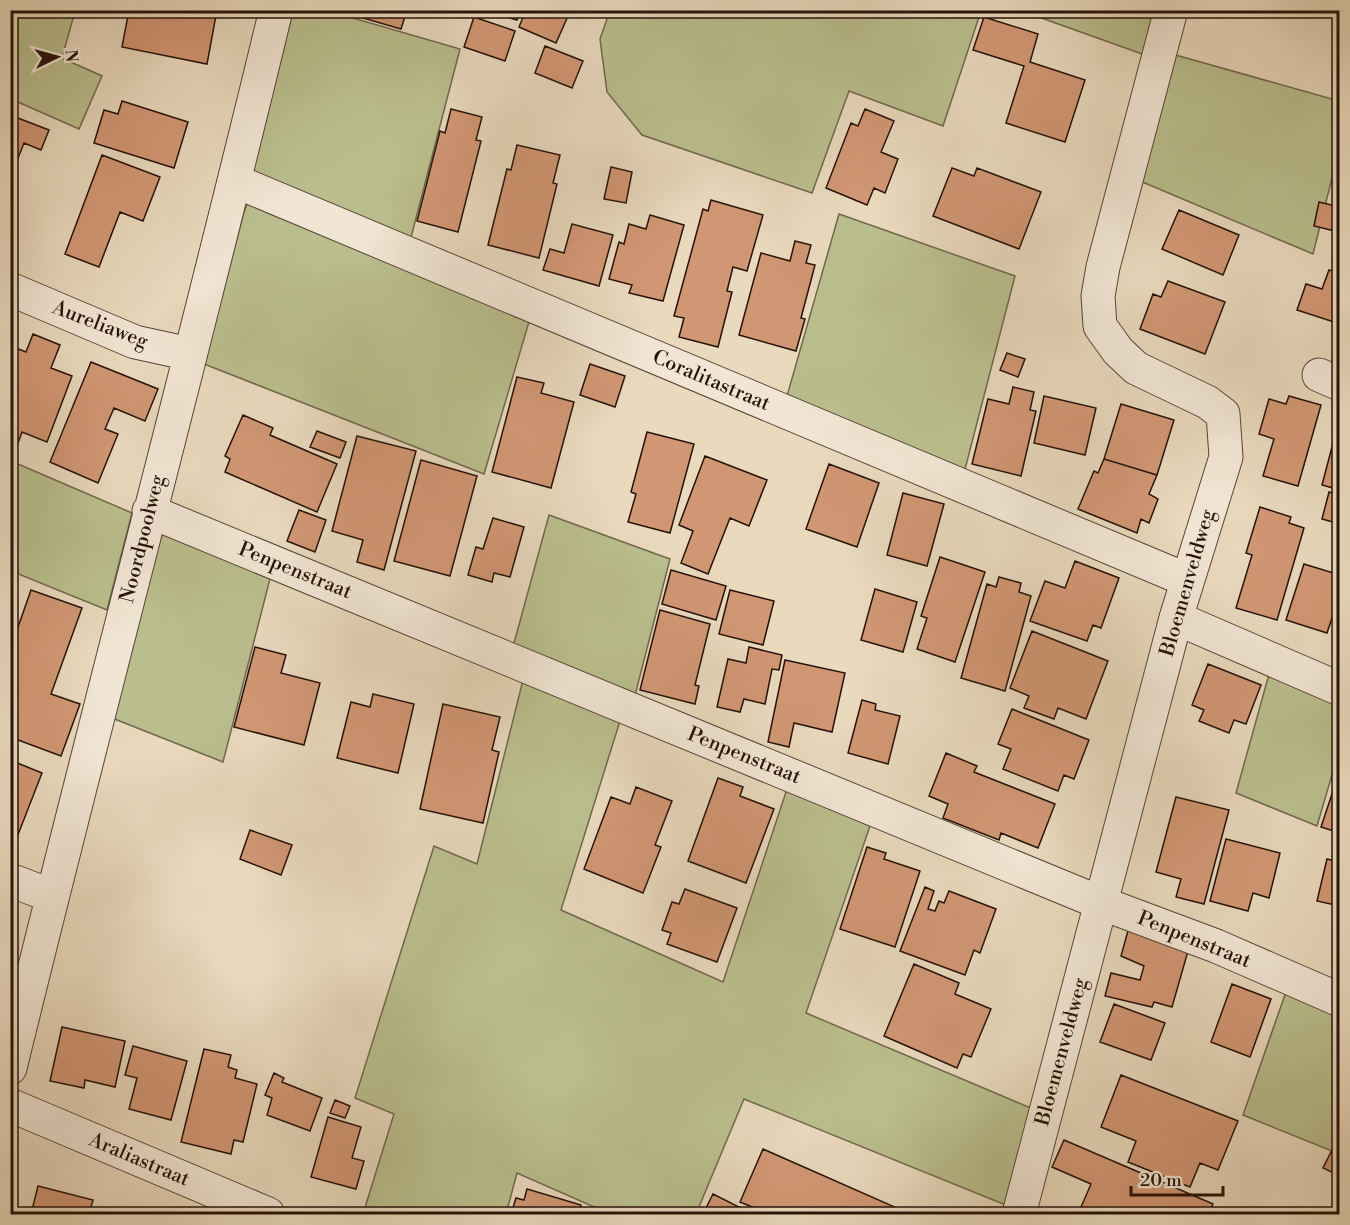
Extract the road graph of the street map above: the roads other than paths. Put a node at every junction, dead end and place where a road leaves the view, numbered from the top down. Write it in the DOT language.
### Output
graph roads {
  1 [pos="276,10"];
  2 [pos="1172,10"];
  3 [pos="235,181"];
  4 [pos="10,290"];
  5 [pos="190,354"];
  6 [pos="150,511"];
  7 [pos="1187,580"];
  8 [pos="1176,618"];
  9 [pos="1340,689"];
  10 [pos="10,880"];
  11 [pos="52,896"];
  12 [pos="1101,903"];
  13 [pos="1340,1000"];
  14 [pos="10,1068"];
  15 [pos="10,1105"];
  16 [pos="268,1215"];
  17 [pos="1019,1215"];
  1 -- 3 [label="street, Noordpoolweg"];
  2 -- 7 [label="street, Bloemenveldweg"];
  3 -- 5 [label="street, Noordpoolweg"];
  3 -- 7 [label="street, Coralitastraat"];
  4 -- 5 [label="street, Aureliaweg"];
  5 -- 6 [label="street, Noordpoolweg"];
  6 -- 11 [label="street, Noordpoolweg"];
  6 -- 12 [label="street, Penpenstraat"];
  7 -- 8 [label="street, Bloemenveldweg"];
  8 -- 9 [label="street"];
  8 -- 12 [label="street, Bloemenveldweg"];
  10 -- 11 [label="street"];
  11 -- 14 [label="street, Noordpoolweg"];
  12 -- 13 [label="street, Penpenstraat"];
  12 -- 17 [label="street, Bloemenveldweg"];
  15 -- 16 [label="street, Araliastraat"];
}
